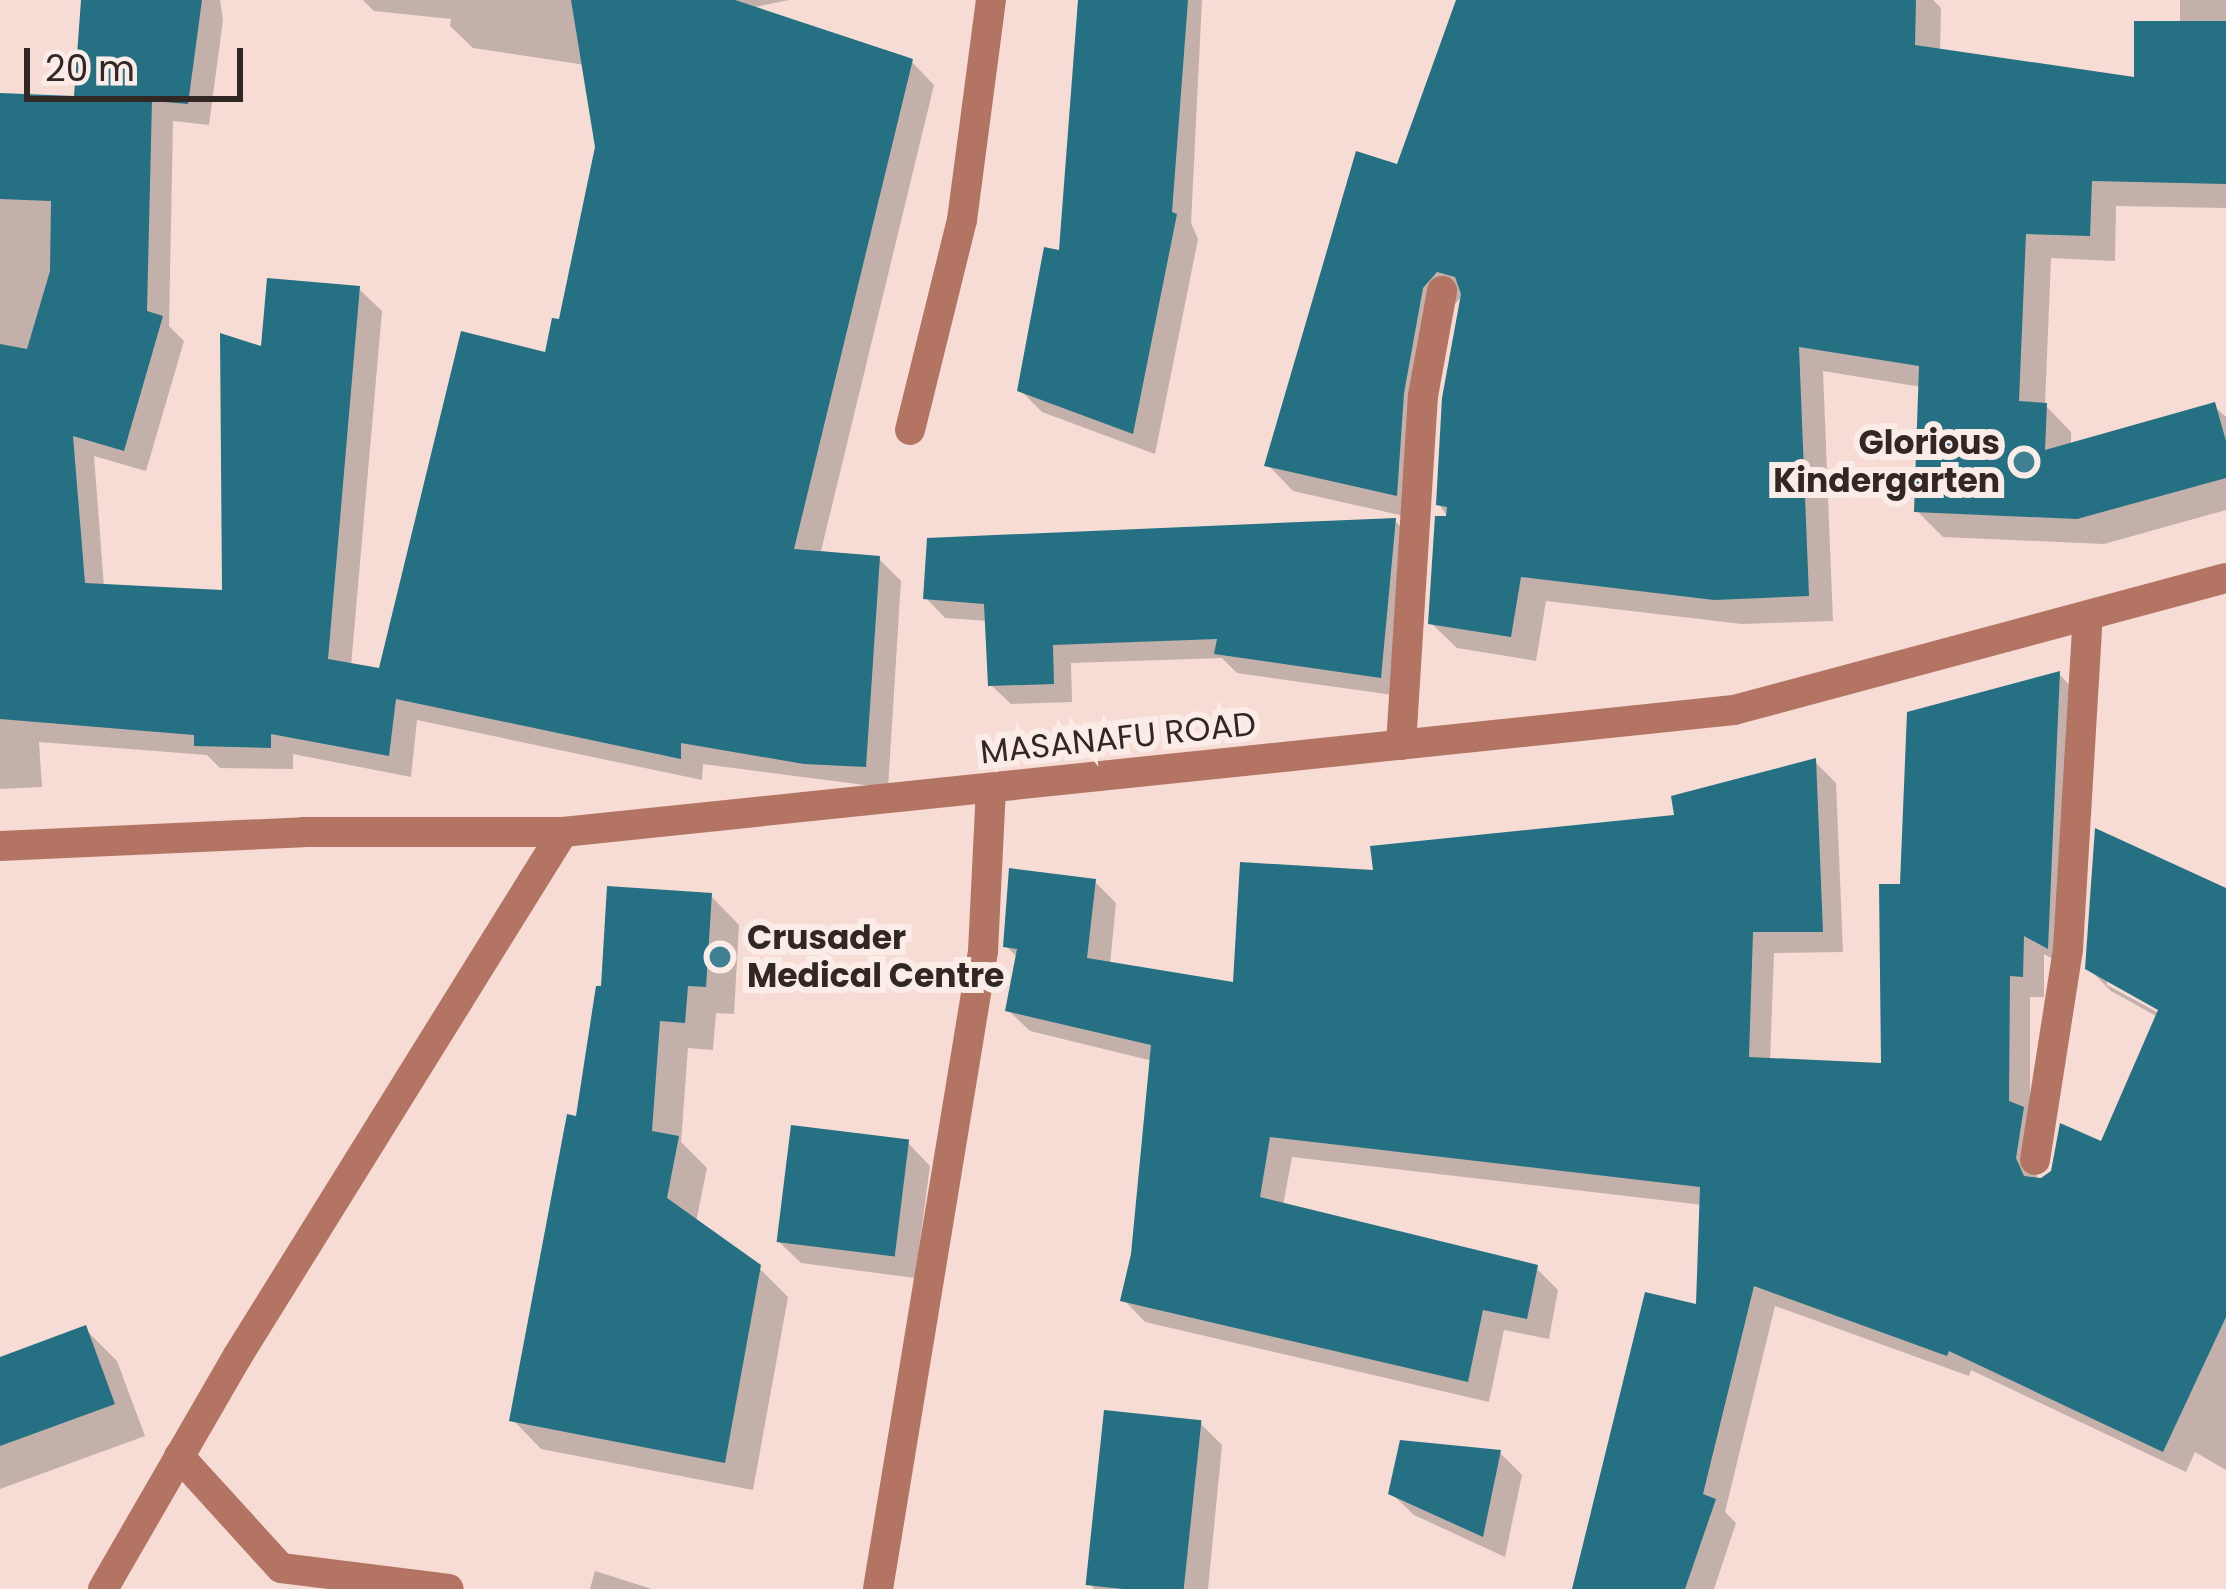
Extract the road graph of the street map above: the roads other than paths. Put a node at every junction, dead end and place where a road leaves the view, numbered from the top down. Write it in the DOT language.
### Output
graph roads {
  1 [pos="991,0"];
  2 [pos="1442,291"];
  3 [pos="910,430"];
  4 [pos="2226,578"];
  5 [pos="2089,616"];
  6 [pos="1401,745"];
  7 [pos="992,788"];
  8 [pos="563,832"];
  9 [pos="0,846"];
  10 [pos="2035,1160"];
  11 [pos="179,1456"];
  12 [pos="104,1589"];
  13 [pos="448,1589"];
  14 [pos="878,1589"];
  1 -- 3 [label="street"];
  2 -- 6 [label="street"];
  4 -- 5 [label="street, MASANAFU ROAD"];
  5 -- 6 [label="street, MASANAFU ROAD"];
  5 -- 10 [label="street"];
  6 -- 7 [label="street, MASANAFU ROAD"];
  7 -- 8 [label="street, MASANAFU ROAD"];
  7 -- 14 [label="street"];
  8 -- 9 [label="street, MASANAFU ROAD"];
  8 -- 11 [label="street"];
  11 -- 12 [label="street"];
  11 -- 13 [label="street"];
}
